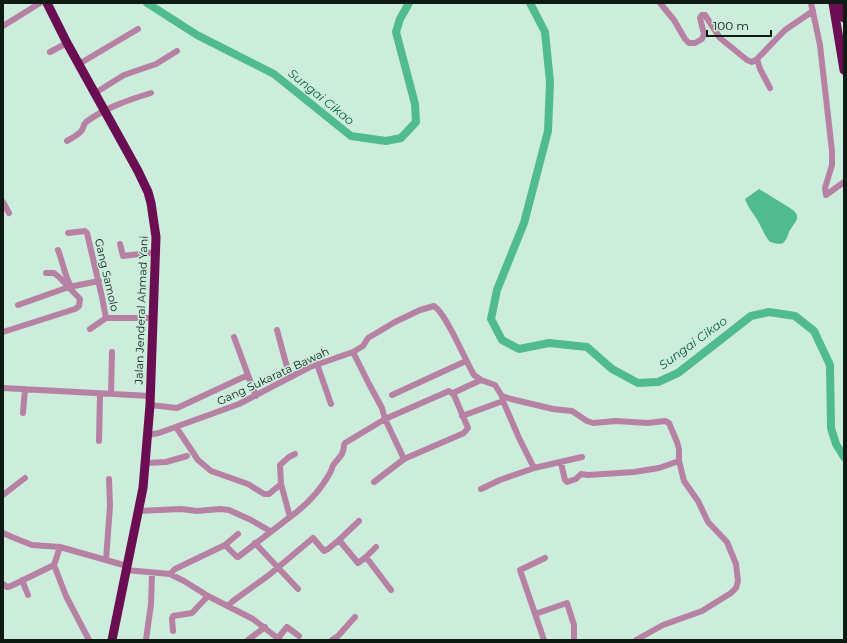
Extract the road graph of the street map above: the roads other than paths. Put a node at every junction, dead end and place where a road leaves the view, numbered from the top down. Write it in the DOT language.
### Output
graph roads {
  1 [pos="26,3"];
  2 [pos="40,3"];
  3 [pos="47,3"];
  4 [pos="660,3"];
  5 [pos="811,3"];
  6 [pos="834,3"];
  7 [pos="841,3"];
  8 [pos="30,9"];
  9 [pos="813,11"];
  10 [pos="844,18"];
  11 [pos="3,26"];
  12 [pos="138,29"];
  13 [pos="67,43"];
  14 [pos="177,51"];
  15 [pos="50,52"];
  16 [pos="757,59"];
  17 [pos="78,64"];
  18 [pos="844,70"];
  19 [pos="770,88"];
  20 [pos="95,93"];
  21 [pos="151,93"];
  22 [pos="105,111"];
  23 [pos="67,141"];
  24 [pos="844,182"];
  25 [pos="3,202"];
  26 [pos="9,213"];
  27 [pos="68,233"];
  28 [pos="120,244"];
  29 [pos="58,250"];
  30 [pos="156,252"];
  31 [pos="46,273"];
  32 [pos="99,281"];
  33 [pos="70,287"];
  34 [pos="18,305"];
  35 [pos="106,318"];
  36 [pos="153,318"];
  37 [pos="90,329"];
  38 [pos="277,330"];
  39 [pos="3,332"];
  40 [pos="234,337"];
  41 [pos="112,352"];
  42 [pos="353,352"];
  43 [pos="466,361"];
  44 [pos="318,364"];
  45 [pos="248,375"];
  46 [pos="291,376"];
  47 [pos="481,380"];
  48 [pos="3,388"];
  49 [pos="24,389"];
  50 [pos="453,393"];
  51 [pos="100,394"];
  52 [pos="111,394"];
  53 [pos="256,396"];
  54 [pos="392,396"];
  55 [pos="502,398"];
  56 [pos="148,399"];
  57 [pos="331,404"];
  58 [pos="23,413"];
  59 [pos="462,416"];
  60 [pos="385,419"];
  61 [pos="176,427"];
  62 [pos="147,435"];
  63 [pos="99,440"];
  64 [pos="295,454"];
  65 [pos="187,456"];
  66 [pos="582,457"];
  67 [pos="404,460"];
  68 [pos="679,461"];
  69 [pos="146,463"];
  70 [pos="561,463"];
  71 [pos="534,468"];
  72 [pos="25,478"];
  73 [pos="109,479"];
  74 [pos="374,482"];
  75 [pos="281,484"];
  76 [pos="481,489"];
  77 [pos="3,495"];
  78 [pos="138,511"];
  79 [pos="290,517"];
  80 [pos="359,521"];
  81 [pos="270,531"];
  82 [pos="3,532"];
  83 [pos="238,534"];
  84 [pos="339,540"];
  85 [pos="254,543"];
  86 [pos="225,545"];
  87 [pos="60,547"];
  88 [pos="376,547"];
  89 [pos="366,557"];
  90 [pos="545,558"];
  91 [pos="106,560"];
  92 [pos="54,565"];
  93 [pos="278,567"];
  94 [pos="126,568"];
  95 [pos="152,573"];
  96 [pos="170,574"];
  97 [pos="22,580"];
  98 [pos="3,584"];
  99 [pos="298,589"];
  100 [pos="391,590"];
  101 [pos="28,595"];
  102 [pos="208,596"];
  103 [pos="228,606"];
  104 [pos="535,614"];
  105 [pos="355,617"];
  106 [pos="265,627"];
  107 [pos="173,631"];
  108 [pos="299,636"];
  109 [pos="110,639"];
  110 [pos="279,639"];
  111 [pos="89,640"];
  112 [pos="146,640"];
  113 [pos="248,640"];
  114 [pos="332,640"];
  115 [pos="544,640"];
  116 [pos="574,640"];
  117 [pos="636,640"];
  1 -- 8 [label="street"];
  2 -- 8 [label="street"];
  3 -- 13 [label="highway, Jalan Jenderal Ahmad Yani"];
  4 -- 16 [label="street"];
  5 -- 9 [label="street"];
  6 -- 18 [label="highway"];
  7 -- 10 [label="highway"];
  8 -- 11 [label="street"];
  9 -- 16 [label="street"];
  9 -- 24 [label="street"];
  12 -- 17 [label="street"];
  13 -- 15 [label="street"];
  13 -- 17 [label="highway, Jalan Jenderal Ahmad Yani"];
  14 -- 20 [label="street"];
  16 -- 19 [label="street"];
  17 -- 20 [label="highway, Jalan Jenderal Ahmad Yani"];
  20 -- 22 [label="highway, Jalan Jenderal Ahmad Yani"];
  21 -- 22 [label="street"];
  22 -- 23 [label="street"];
  22 -- 30 [label="highway, Jalan Jenderal Ahmad Yani"];
  25 -- 26 [label="street"];
  27 -- 32 [label="street, Gang Samolo"];
  28 -- 30 [label="street"];
  29 -- 33 [label="street"];
  30 -- 36 [label="highway, Jalan Jenderal Ahmad Yani"];
  31 -- 33 [label="street"];
  32 -- 33 [label="street"];
  32 -- 35 [label="street, Gang Samolo"];
  33 -- 34 [label="street"];
  33 -- 39 [label="street"];
  35 -- 36 [label="street, Gang Samolo"];
  35 -- 37 [label="street"];
  36 -- 56 [label="highway, Jalan Jenderal Ahmad Yani"];
  38 -- 46 [label="street"];
  40 -- 45 [label="street"];
  41 -- 52 [label="street"];
  42 -- 43 [label="street, Gang Sukarata Bawah"];
  42 -- 44 [label="street, Gang Sukarata Bawah"];
  42 -- 60 [label="street"];
  43 -- 47 [label="street, Gang Sukarata Bawah"];
  43 -- 54 [label="street"];
  44 -- 46 [label="street, Gang Sukarata Bawah"];
  44 -- 57 [label="street"];
  45 -- 53 [label="street"];
  45 -- 56 [label="street"];
  46 -- 53 [label="street, Gang Sukarata Bawah"];
  47 -- 50 [label="street"];
  47 -- 55 [label="street, Gang Sukarata Bawah"];
  48 -- 49 [label="street"];
  49 -- 51 [label="street"];
  49 -- 58 [label="street"];
  50 -- 59 [label="street"];
  50 -- 60 [label="street"];
  51 -- 52 [label="street"];
  51 -- 63 [label="street"];
  52 -- 56 [label="street"];
  53 -- 61 [label="street, Gang Sukarata Bawah"];
  55 -- 59 [label="street"];
  55 -- 68 [label="street, Gang Sukarata Bawah"];
  55 -- 71 [label="street"];
  56 -- 62 [label="highway, Jalan Jenderal Ahmad Yani"];
  59 -- 67 [label="street"];
  60 -- 67 [label="street"];
  60 -- 79 [label="street"];
  61 -- 62 [label="street, Gang Sukarata Bawah"];
  61 -- 75 [label="street"];
  62 -- 69 [label="highway, Jalan Jenderal Ahmad Yani"];
  64 -- 75 [label="street"];
  65 -- 69 [label="street"];
  66 -- 70 [label="street"];
  67 -- 74 [label="street"];
  68 -- 70 [label="street"];
  68 -- 117 [label="street, Gang Sukarata Bawah"];
  69 -- 78 [label="highway, Jalan Jenderal Ahmad Yani"];
  70 -- 71 [label="street"];
  71 -- 76 [label="street"];
  72 -- 77 [label="street"];
  73 -- 91 [label="street"];
  75 -- 79 [label="street"];
  78 -- 81 [label="street"];
  78 -- 94 [label="highway, Jalan Jenderal Ahmad Yani"];
  79 -- 81 [label="street"];
  80 -- 84 [label="street"];
  81 -- 85 [label="street"];
  82 -- 87 [label="street"];
  83 -- 86 [label="street"];
  84 -- 89 [label="street"];
  84 -- 93 [label="street"];
  85 -- 86 [label="street"];
  85 -- 93 [label="street"];
  86 -- 96 [label="street"];
  87 -- 91 [label="street"];
  87 -- 92 [label="street"];
  88 -- 89 [label="street"];
  89 -- 100 [label="street"];
  90 -- 104 [label="street"];
  91 -- 94 [label="street"];
  92 -- 97 [label="street"];
  92 -- 111 [label="street"];
  93 -- 99 [label="street"];
  93 -- 103 [label="street"];
  94 -- 95 [label="street"];
  94 -- 109 [label="highway, Jalan Jenderal Ahmad Yani"];
  95 -- 96 [label="street"];
  95 -- 112 [label="street"];
  96 -- 102 [label="street"];
  97 -- 98 [label="street"];
  97 -- 101 [label="street"];
  102 -- 103 [label="street"];
  102 -- 107 [label="street"];
  103 -- 106 [label="street"];
  104 -- 115 [label="street"];
  104 -- 116 [label="street"];
  105 -- 114 [label="street"];
  106 -- 110 [label="street"];
  106 -- 113 [label="street"];
  108 -- 110 [label="street"];
}
